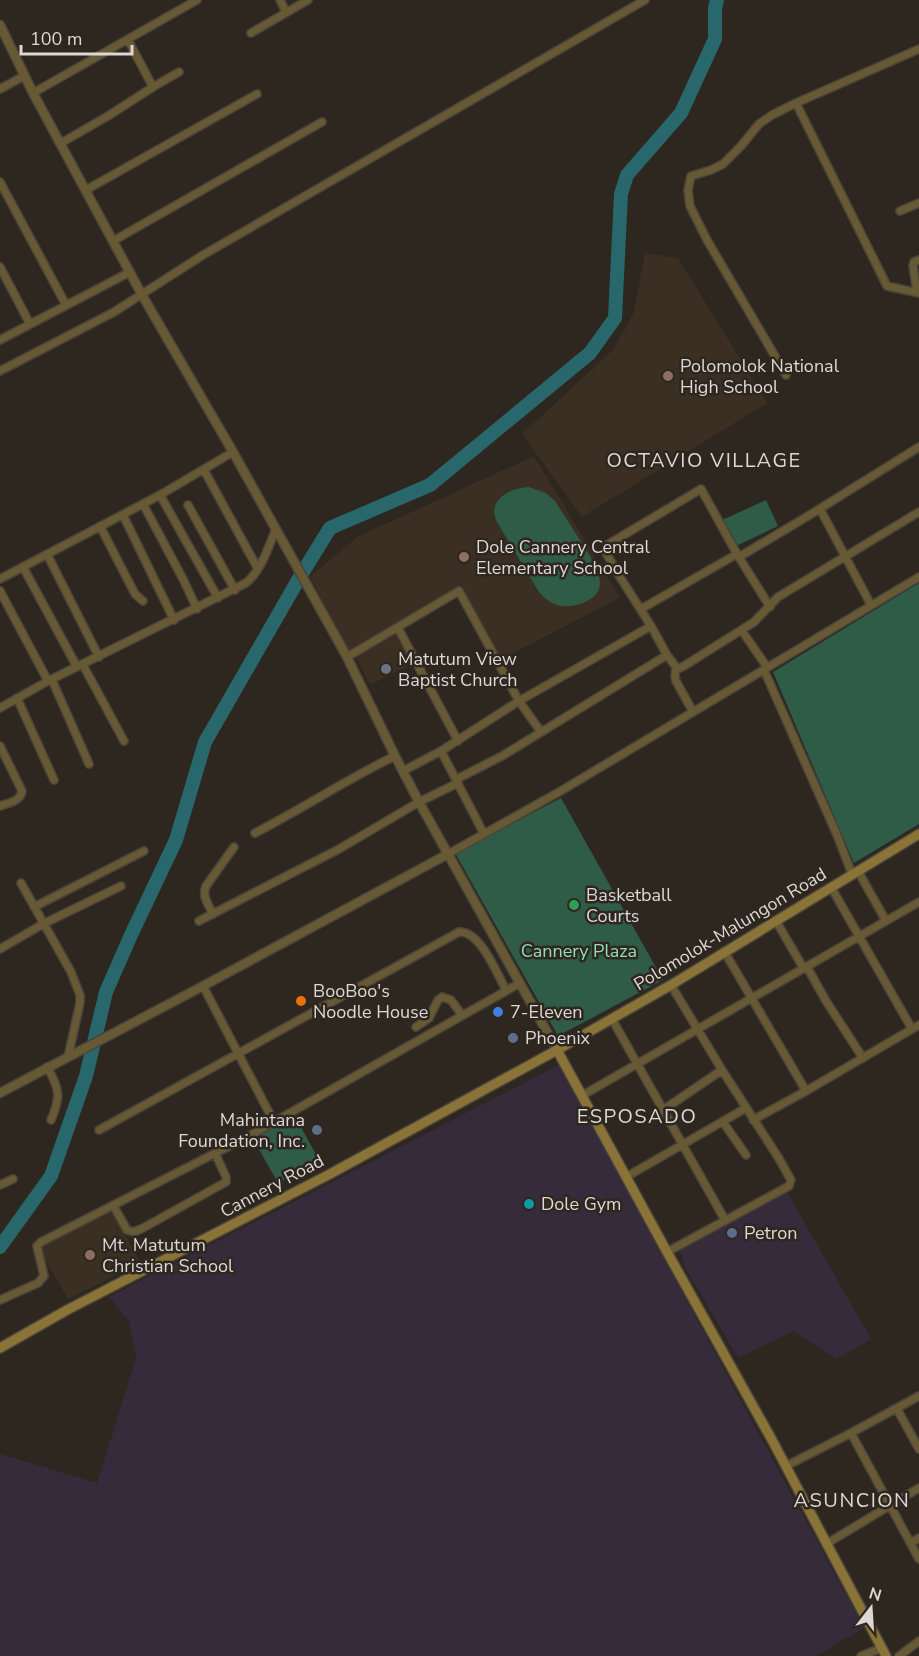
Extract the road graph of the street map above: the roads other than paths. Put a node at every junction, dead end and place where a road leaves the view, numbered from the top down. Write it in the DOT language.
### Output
graph roads {
  1 [pos="196,0"];
  2 [pos="280,0"];
  3 [pos="308,0"];
  4 [pos="645,0"];
  5 [pos="286,12"];
  6 [pos="0,25"];
  7 [pos="251,33"];
  8 [pos="128,40"];
  9 [pos="919,49"];
  10 [pos="179,72"];
  11 [pos="24,76"];
  12 [pos="153,87"];
  13 [pos="0,89"];
  14 [pos="33,93"];
  15 [pos="257,94"];
  16 [pos="796,103"];
  17 [pos="322,123"];
  18 [pos="61,143"];
  19 [pos="0,182"];
  20 [pos="86,190"];
  21 [pos="919,203"];
  22 [pos="900,211"];
  23 [pos="113,241"];
  24 [pos="919,260"];
  25 [pos="0,267"];
  26 [pos="130,272"];
  27 [pos="918,292"];
  28 [pos="142,295"];
  29 [pos="66,305"];
  30 [pos="30,324"];
  31 [pos="0,340"];
  32 [pos="0,371"];
  33 [pos="786,375"];
  34 [pos="919,447"];
  35 [pos="233,452"];
  36 [pos="204,470"];
  37 [pos="160,495"];
  38 [pos="143,504"];
  39 [pos="188,505"];
  40 [pos="820,509"];
  41 [pos="919,512"];
  42 [pos="123,515"];
  43 [pos="100,526"];
  44 [pos="276,529"];
  45 [pos="47,554"];
  46 [pos="738,555"];
  47 [pos="845,557"];
  48 [pos="23,567"];
  49 [pos="258,569"];
  50 [pos="919,577"];
  51 [pos="0,579"];
  52 [pos="235,590"];
  53 [pos="0,591"];
  54 [pos="218,598"];
  55 [pos="143,601"];
  56 [pos="871,605"];
  57 [pos="770,607"];
  58 [pos="197,609"];
  59 [pos="640,609"];
  60 [pos="174,620"];
  61 [pos="651,626"];
  62 [pos="398,628"];
  63 [pos="742,631"];
  64 [pos="667,655"];
  65 [pos="99,657"];
  66 [pos="347,657"];
  67 [pos="80,666"];
  68 [pos="676,668"];
  69 [pos="765,668"];
  70 [pos="50,680"];
  71 [pos="17,698"];
  72 [pos="519,701"];
  73 [pos="0,706"];
  74 [pos="693,712"];
  75 [pos="541,732"];
  76 [pos="124,741"];
  77 [pos="458,741"];
  78 [pos="0,746"];
  79 [pos="441,751"];
  80 [pos="395,756"];
  81 [pos="89,764"];
  82 [pos="403,771"];
  83 [pos="54,780"];
  84 [pos="458,781"];
  85 [pos="419,802"];
  86 [pos="0,806"];
  87 [pos="255,833"];
  88 [pos="484,834"];
  89 [pos="919,834"];
  90 [pos="234,847"];
  91 [pos="144,851"];
  92 [pos="448,854"];
  93 [pos="855,872"];
  94 [pos="21,884"];
  95 [pos="121,886"];
  96 [pos="831,887"];
  97 [pos="919,902"];
  98 [pos="34,907"];
  99 [pos="213,914"];
  100 [pos="199,921"];
  101 [pos="776,921"];
  102 [pos="886,921"];
  103 [pos="43,924"];
  104 [pos="859,936"];
  105 [pos="0,949"];
  106 [pos="724,951"];
  107 [pos="806,968"];
  108 [pos="520,983"];
  109 [pos="671,985"];
  110 [pos="203,986"];
  111 [pos="506,990"];
  112 [pos="752,999"];
  113 [pos="462,1015"];
  114 [pos="612,1019"];
  115 [pos="919,1025"];
  116 [pos="416,1027"];
  117 [pos="696,1029"];
  118 [pos="912,1029"];
  119 [pos="557,1050"];
  120 [pos="239,1054"];
  121 [pos="69,1057"];
  122 [pos="863,1058"];
  123 [pos="637,1064"];
  124 [pos="47,1067"];
  125 [pos="722,1070"];
  126 [pos="806,1091"];
  127 [pos="0,1093"];
  128 [pos="583,1095"];
  129 [pos="746,1108"];
  130 [pos="663,1110"];
  131 [pos="51,1120"];
  132 [pos="753,1120"];
  133 [pos="274,1122"];
  134 [pos="723,1122"];
  135 [pos="99,1130"];
  136 [pos="683,1145"];
  137 [pos="215,1153"];
  138 [pos="746,1155"];
  139 [pos="626,1177"];
  140 [pos="13,1179"];
  141 [pos="0,1185"];
  142 [pos="113,1205"];
  143 [pos="725,1220"];
  144 [pos="667,1252"];
  145 [pos="0,1300"];
  146 [pos="0,1348"];
  147 [pos="919,1396"];
  148 [pos="897,1409"];
  149 [pos="851,1433"];
  150 [pos="919,1449"];
  151 [pos="786,1466"];
  152 [pos="919,1488"];
  153 [pos="890,1506"];
  154 [pos="919,1538"];
  155 [pos="911,1543"];
  156 [pos="826,1544"];
  157 [pos="919,1559"];
  158 [pos="919,1641"];
  159 [pos="884,1652"];
  160 [pos="861,1656"];
  161 [pos="899,1656"];
  1 -- 8 [label="street"];
  2 -- 5 [label="street"];
  3 -- 5 [label="street"];
  4 -- 28 [label="street"];
  5 -- 7 [label="street"];
  6 -- 11 [label="street"];
  8 -- 12 [label="street"];
  8 -- 14 [label="street"];
  9 -- 16 [label="street"];
  10 -- 12 [label="street"];
  11 -- 13 [label="street"];
  11 -- 14 [label="street"];
  12 -- 18 [label="street"];
  14 -- 18 [label="street"];
  15 -- 20 [label="street"];
  16 -- 27 [label="street"];
  16 -- 33 [label="street"];
  17 -- 23 [label="street"];
  18 -- 20 [label="street"];
  19 -- 29 [label="street"];
  20 -- 23 [label="street"];
  21 -- 22 [label="street"];
  23 -- 26 [label="street"];
  24 -- 27 [label="street"];
  25 -- 30 [label="street"];
  26 -- 28 [label="street"];
  26 -- 29 [label="street"];
  28 -- 32 [label="street"];
  28 -- 35 [label="street"];
  29 -- 30 [label="street"];
  30 -- 31 [label="street"];
  34 -- 40 [label="street"];
  35 -- 36 [label="street"];
  35 -- 44 [label="street"];
  36 -- 37 [label="street"];
  36 -- 49 [label="street"];
  37 -- 38 [label="street"];
  37 -- 54 [label="street"];
  38 -- 42 [label="street"];
  38 -- 58 [label="street"];
  39 -- 52 [label="street"];
  40 -- 46 [label="street"];
  40 -- 47 [label="street"];
  41 -- 47 [label="street"];
  42 -- 43 [label="street"];
  42 -- 60 [label="street"];
  43 -- 45 [label="street"];
  43 -- 55 [label="street"];
  44 -- 49 [label="street"];
  44 -- 66 [label="street"];
  45 -- 48 [label="street"];
  45 -- 65 [label="street"];
  46 -- 57 [label="street"];
  46 -- 59 [label="street"];
  46 -- 59 [label="street"];
  47 -- 56 [label="street"];
  47 -- 57 [label="street"];
  48 -- 51 [label="street"];
  48 -- 67 [label="street"];
  49 -- 52 [label="street"];
  50 -- 56 [label="street"];
  52 -- 54 [label="street"];
  53 -- 70 [label="street"];
  54 -- 58 [label="street"];
  56 -- 69 [label="street"];
  57 -- 63 [label="street"];
  58 -- 60 [label="street"];
  59 -- 61 [label="street"];
  60 -- 65 [label="street"];
  61 -- 64 [label="street"];
  61 -- 72 [label="street"];
  62 -- 66 [label="street"];
  62 -- 72 [label="street"];
  62 -- 77 [label="street"];
  63 -- 68 [label="street"];
  63 -- 69 [label="street"];
  64 -- 68 [label="street"];
  64 -- 75 [label="street"];
  65 -- 67 [label="street"];
  66 -- 80 [label="street"];
  67 -- 70 [label="street"];
  67 -- 76 [label="street"];
  68 -- 74 [label="street"];
  69 -- 74 [label="street"];
  69 -- 93 [label="street"];
  70 -- 71 [label="street"];
  70 -- 81 [label="street"];
  71 -- 73 [label="street"];
  71 -- 83 [label="street"];
  72 -- 75 [label="street"];
  72 -- 77 [label="street"];
  74 -- 88 [label="street"];
  75 -- 84 [label="street"];
  77 -- 79 [label="street"];
  78 -- 86 [label="street"];
  79 -- 82 [label="street"];
  79 -- 84 [label="street"];
  80 -- 82 [label="street"];
  80 -- 87 [label="street"];
  82 -- 85 [label="street"];
  84 -- 85 [label="street"];
  84 -- 88 [label="street"];
  85 -- 92 [label="street"];
  85 -- 99 [label="street"];
  88 -- 92 [label="street"];
  89 -- 93 [label="main road, Polomolok-Malungon Road"];
  90 -- 99 [label="street"];
  91 -- 98 [label="street"];
  92 -- 108 [label="street"];
  92 -- 110 [label="street"];
  93 -- 96 [label="main road, Polomolok-Malungon Road"];
  93 -- 102 [label="street"];
  94 -- 98 [label="street"];
  95 -- 103 [label="street"];
  96 -- 101 [label="main road, Polomolok-Malungon Road"];
  96 -- 104 [label="street"];
  97 -- 102 [label="street"];
  98 -- 103 [label="street"];
  99 -- 100 [label="street"];
  101 -- 106 [label="main road, Polomolok-Malungon Road"];
  101 -- 107 [label="street"];
  102 -- 104 [label="street"];
  103 -- 105 [label="street"];
  103 -- 121 [label="street"];
  104 -- 107 [label="street"];
  104 -- 118 [label="street"];
  106 -- 109 [label="main road, Polomolok-Malungon Road"];
  106 -- 112 [label="street"];
  107 -- 112 [label="street"];
  107 -- 122 [label="street"];
  108 -- 111 [label="street"];
  108 -- 119 [label="street"];
  109 -- 114 [label="main road, Polomolok-Malungon Road"];
  109 -- 117 [label="street"];
  110 -- 120 [label="street"];
  110 -- 121 [label="street"];
  111 -- 113 [label="street"];
  111 -- 120 [label="street"];
  112 -- 117 [label="street"];
  112 -- 126 [label="street"];
  113 -- 116 [label="street"];
  113 -- 133 [label="street"];
  114 -- 119 [label="main road, Polomolok-Malungon Road"];
  114 -- 123 [label="street"];
  115 -- 118 [label="street"];
  117 -- 123 [label="street"];
  117 -- 125 [label="street"];
  118 -- 122 [label="street"];
  119 -- 128 [label="main road"];
  119 -- 146 [label="main road, Cannery Road"];
  120 -- 133 [label="street"];
  120 -- 135 [label="street"];
  121 -- 124 [label="street"];
  122 -- 126 [label="street"];
  123 -- 128 [label="street"];
  123 -- 130 [label="street"];
  124 -- 127 [label="street"];
  124 -- 131 [label="street"];
  125 -- 129 [label="street"];
  125 -- 130 [label="street"];
  126 -- 132 [label="street"];
  128 -- 139 [label="main road"];
  129 -- 132 [label="street"];
  129 -- 134 [label="street"];
  130 -- 136 [label="street"];
  132 -- 143 [label="street"];
  133 -- 137 [label="street"];
  134 -- 136 [label="street"];
  134 -- 138 [label="street"];
  136 -- 139 [label="street"];
  136 -- 143 [label="street"];
  137 -- 142 [label="street"];
  137 -- 142 [label="street"];
  139 -- 144 [label="main road"];
  140 -- 141 [label="street"];
  142 -- 145 [label="street"];
  143 -- 144 [label="street"];
  144 -- 151 [label="main road"];
  147 -- 148 [label="street"];
  148 -- 149 [label="street"];
  148 -- 150 [label="street"];
  149 -- 151 [label="street"];
  149 -- 153 [label="street"];
  151 -- 156 [label="main road"];
  152 -- 153 [label="street"];
  153 -- 155 [label="street"];
  153 -- 156 [label="street"];
  154 -- 155 [label="street"];
  155 -- 157 [label="street"];
  156 -- 159 [label="main road"];
  158 -- 161 [label="street"];
  159 -- 160 [label="street"];
}
